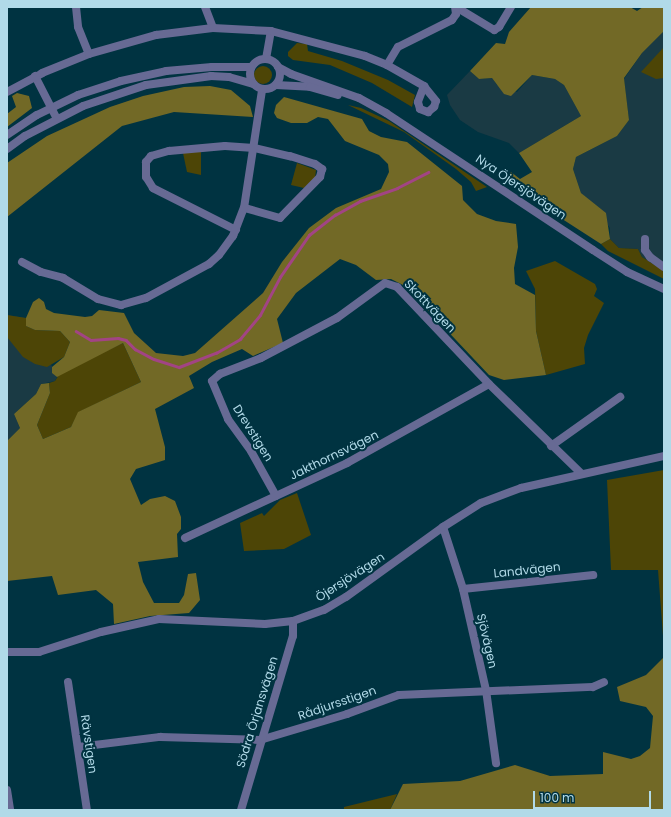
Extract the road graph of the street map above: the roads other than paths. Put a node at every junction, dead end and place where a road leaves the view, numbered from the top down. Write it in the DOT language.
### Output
graph roads {
  1 [pos="76,7"];
  2 [pos="205,7"];
  3 [pos="511,7"];
  4 [pos="457,8"];
  5 [pos="213,28"];
  6 [pos="271,31"];
  7 [pos="89,54"];
  8 [pos="266,59"];
  9 [pos="387,65"];
  10 [pos="251,67"];
  11 [pos="278,67"];
  12 [pos="35,76"];
  13 [pos="253,84"];
  14 [pos="276,85"];
  15 [pos="424,86"];
  16 [pos="262,90"];
  17 [pos="7,92"];
  18 [pos="366,104"];
  19 [pos="52,108"];
  20 [pos="57,119"];
  21 [pos="7,135"];
  22 [pos="254,148"];
  23 [pos="7,149"];
  24 [pos="244,208"];
  25 [pos="236,230"];
  26 [pos="645,239"];
  27 [pos="22,262"];
  28 [pos="664,267"];
  29 [pos="664,289"];
  30 [pos="212,381"];
  31 [pos="489,384"];
  32 [pos="620,397"];
  33 [pos="551,446"];
  34 [pos="664,456"];
  35 [pos="582,474"];
  36 [pos="276,496"];
  37 [pos="443,526"];
  38 [pos="185,538"];
  39 [pos="593,575"];
  40 [pos="463,589"];
  41 [pos="293,621"];
  42 [pos="7,652"];
  43 [pos="68,682"];
  44 [pos="604,682"];
  45 [pos="486,690"];
  46 [pos="260,740"];
  47 [pos="78,748"];
  48 [pos="496,763"];
  49 [pos="7,790"];
  50 [pos="10,810"];
  51 [pos="87,810"];
  52 [pos="240,810"];
  1 -- 7 [label="street"];
  2 -- 5 [label="street"];
  3 -- 4 [label="street"];
  4 -- 9 [label="street"];
  5 -- 6 [label="street"];
  5 -- 7 [label="street"];
  6 -- 8 [label="street"];
  6 -- 9 [label="street"];
  7 -- 12 [label="street"];
  8 -- 10 [label="street"];
  8 -- 11 [label="street, Nya Öjersjövägen"];
  9 -- 15 [label="street"];
  10 -- 13 [label="street"];
  10 -- 19 [label="street"];
  11 -- 14 [label="street"];
  11 -- 18 [label="street, Nya Öjersjövägen"];
  12 -- 17 [label="street"];
  12 -- 19 [label="street"];
  13 -- 16 [label="street"];
  13 -- 20 [label="street"];
  14 -- 16 [label="street, Nya Öjersjövägen"];
  14 -- 18 [label="street, Nya Öjersjövägen"];
  16 -- 22 [label="street"];
  18 -- 29 [label="street, Nya Öjersjövägen"];
  19 -- 20 [label="street"];
  19 -- 21 [label="street"];
  20 -- 23 [label="street"];
  22 -- 24 [label="street"];
  22 -- 24 [label="street"];
  22 -- 25 [label="street"];
  24 -- 25 [label="street"];
  25 -- 27 [label="street"];
  26 -- 28 [label="street"];
  30 -- 31 [label="street, Skottvägen"];
  30 -- 36 [label="street, Drevstigen"];
  31 -- 33 [label="street, Skottvägen"];
  31 -- 36 [label="street, Jakthornsvägen"];
  32 -- 33 [label="street"];
  33 -- 35 [label="street, Skottvägen"];
  34 -- 35 [label="street, Öjersjövägen"];
  35 -- 37 [label="street, Öjersjövägen"];
  36 -- 38 [label="street, Jakthornsvägen"];
  37 -- 40 [label="street, Sjövägen"];
  37 -- 41 [label="street, Öjersjövägen"];
  39 -- 40 [label="street, Landvägen"];
  40 -- 45 [label="street, Sjövägen"];
  41 -- 42 [label="street, Öjersjövägen"];
  41 -- 46 [label="street, Södra Örjansvägen"];
  43 -- 47 [label="street, Rävstigen"];
  44 -- 45 [label="street, Rådjursstigen"];
  45 -- 46 [label="street, Rådjursstigen"];
  45 -- 48 [label="street, Sjövägen"];
  46 -- 47 [label="street, Rådjursstigen"];
  46 -- 52 [label="street, Södra Örjansvägen"];
  47 -- 51 [label="street, Rävstigen"];
  49 -- 50 [label="street"];
}
